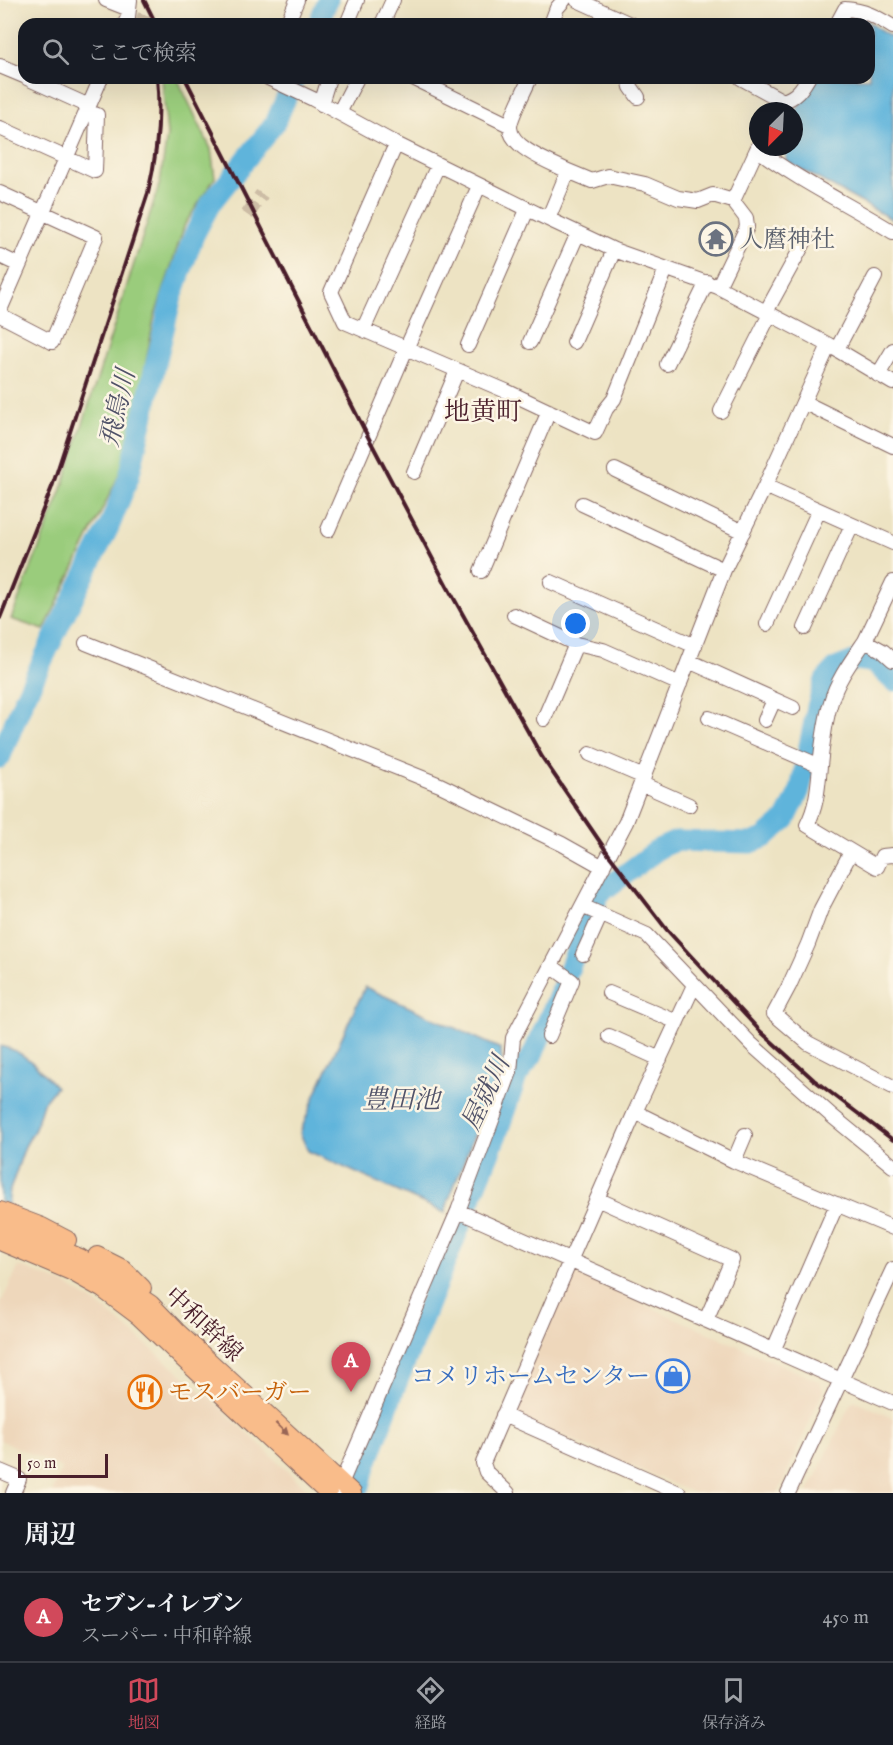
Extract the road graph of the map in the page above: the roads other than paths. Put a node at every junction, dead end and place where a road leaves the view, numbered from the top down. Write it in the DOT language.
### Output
graph roads {
  1 [pos="106,0"];
  2 [pos="297,0"];
  3 [pos="357,0"];
  4 [pos="393,0"];
  5 [pos="564,0"];
  6 [pos="577,0"];
  7 [pos="130,14"];
  8 [pos="290,18"];
  9 [pos="350,18"];
  10 [pos="385,18"];
  11 [pos="553,18"];
  12 [pos="617,18"];
  13 [pos="841,18"];
  14 [pos="893,27"];
  15 [pos="0,66"];
  16 [pos="18,74"];
  17 [pos="40,84"];
  18 [pos="98,84"];
  19 [pos="280,84"];
  20 [pos="326,84"];
  21 [pos="354,84"];
  22 [pos="425,84"];
  23 [pos="527,84"];
  24 [pos="630,84"];
  25 [pos="749,84"];
  26 [pos="805,84"];
  27 [pos="638,97"];
  28 [pos="317,102"];
  29 [pos="774,102"];
  30 [pos="786,102"];
  31 [pos="88,108"];
  32 [pos="339,113"];
  33 [pos="509,125"];
  34 [pos="0,128"];
  35 [pos="396,144"];
  36 [pos="754,156"];
  37 [pos="767,156"];
  38 [pos="66,158"];
  39 [pos="438,165"];
  40 [pos="568,171"];
  41 [pos="479,186"];
  42 [pos="0,193"];
  43 [pos="733,201"];
  44 [pos="527,210"];
  45 [pos="42,212"];
  46 [pos="548,219"];
  47 [pos="893,232"];
  48 [pos="578,233"];
  49 [pos="806,239"];
  50 [pos="614,249"];
  51 [pos="0,256"];
  52 [pos="19,265"];
  53 [pos="666,269"];
  54 [pos="875,277"];
  55 [pos="713,284"];
  56 [pos="0,310"];
  57 [pos="768,313"];
  58 [pos="0,315"];
  59 [pos="363,330"];
  60 [pos="530,342"];
  61 [pos="574,342"];
  62 [pos="468,345"];
  63 [pos="833,347"];
  64 [pos="406,349"];
  65 [pos="893,350"];
  66 [pos="667,364"];
  67 [pos="457,371"];
  68 [pos="878,375"];
  69 [pos="893,383"];
  70 [pos="803,402"];
  71 [pos="549,411"];
  72 [pos="721,411"];
  73 [pos="893,446"];
  74 [pos="615,470"];
  75 [pos="414,472"];
  76 [pos="765,486"];
  77 [pos="582,504"];
  78 [pos="819,510"];
  79 [pos="852,525"];
  80 [pos="328,530"];
  81 [pos="743,532"];
  82 [pos="893,543"];
  83 [pos="724,570"];
  84 [pos="481,571"];
  85 [pos="551,582"];
  86 [pos="893,582"];
  87 [pos="514,615"];
  88 [pos="767,624"];
  89 [pos="806,628"];
  90 [pos="865,641"];
  91 [pos="86,643"];
  92 [pos="576,644"];
  93 [pos="695,646"];
  94 [pos="893,660"];
  95 [pos="689,661"];
  96 [pos="680,684"];
  97 [pos="774,700"];
  98 [pos="793,708"];
  99 [pos="709,718"];
  100 [pos="544,719"];
  101 [pos="765,720"];
  102 [pos="590,754"];
  103 [pos="810,762"];
  104 [pos="643,781"];
  105 [pos="689,804"];
  106 [pos="851,852"];
  107 [pos="893,855"];
  108 [pos="603,867"];
  109 [pos="592,910"];
  110 [pos="583,954"];
  111 [pos="551,966"];
  112 [pos="694,985"];
  113 [pos="609,993"];
  114 [pos="677,1022"];
  115 [pos="549,1036"];
  116 [pos="609,1036"];
  117 [pos="660,1059"];
  118 [pos="893,1087"];
  119 [pos="635,1112"];
  120 [pos="745,1135"];
  121 [pos="734,1161"];
  122 [pos="893,1166"];
  123 [pos="597,1199"];
  124 [pos="837,1204"];
  125 [pos="0,1211"];
  126 [pos="458,1211"];
  127 [pos="0,1224"];
  128 [pos="893,1228"];
  129 [pos="0,1240"];
  130 [pos="0,1253"];
  131 [pos="570,1261"];
  132 [pos="893,1269"];
  133 [pos="706,1320"];
  134 [pos="773,1350"];
  135 [pos="184,1359"];
  136 [pos="216,1368"];
  137 [pos="842,1380"];
  138 [pos="893,1402"];
  139 [pos="503,1415"];
  140 [pos="0,1470"];
  141 [pos="340,1490"];
  142 [pos="503,1491"];
  143 [pos="13,1493"];
  144 [pos="679,1493"];
  145 [pos="788,1493"];
  1 -- 7 [label="street"];
  2 -- 8 [label="street"];
  3 -- 9 [label="street"];
  4 -- 10 [label="street"];
  5 -- 11 [label="street"];
  6 -- 12 [label="street"];
  13 -- 14 [label="street"];
  15 -- 16 [label="street"];
  17 -- 31 [label="street"];
  18 -- 31 [label="street"];
  19 -- 28 [label="street"];
  20 -- 28 [label="street"];
  21 -- 32 [label="street"];
  22 -- 33 [label="street"];
  23 -- 33 [label="street"];
  24 -- 27 [label="street"];
  25 -- 29 [label="street"];
  26 -- 30 [label="street"];
  28 -- 32 [label="street"];
  31 -- 38 [label="street"];
  31 -- 38 [label="street"];
  32 -- 35 [label="street"];
  33 -- 40 [label="street"];
  34 -- 38 [label="street"];
  35 -- 39 [label="street"];
  35 -- 59 [label="street"];
  36 -- 43 [label="street"];
  37 -- 47 [label="street"];
  38 -- 45 [label="street"];
  39 -- 41 [label="street"];
  39 -- 59 [label="street"];
  40 -- 43 [label="street"];
  40 -- 46 [label="street"];
  41 -- 44 [label="street"];
  41 -- 64 [label="street"];
  42 -- 45 [label="street"];
  43 -- 55 [label="street"];
  44 -- 46 [label="street"];
  44 -- 62 [label="street"];
  45 -- 52 [label="street"];
  45 -- 58 [label="street"];
  46 -- 48 [label="street"];
  48 -- 50 [label="street"];
  48 -- 60 [label="street"];
  49 -- 57 [label="street"];
  50 -- 53 [label="street"];
  50 -- 61 [label="street"];
  51 -- 52 [label="street"];
  52 -- 56 [label="street"];
  53 -- 55 [label="street"];
  53 -- 71 [label="street"];
  54 -- 63 [label="street"];
  55 -- 57 [label="street"];
  55 -- 66 [label="street"];
  57 -- 63 [label="street"];
  57 -- 72 [label="street"];
  59 -- 64 [label="street"];
  63 -- 68 [label="street"];
  63 -- 70 [label="street"];
  64 -- 67 [label="street"];
  64 -- 80 [label="street"];
  65 -- 68 [label="street"];
  67 -- 71 [label="street"];
  67 -- 75 [label="street"];
  68 -- 69 [label="street"];
  70 -- 73 [label="street"];
  70 -- 76 [label="street"];
  71 -- 84 [label="street"];
  74 -- 81 [label="street"];
  76 -- 78 [label="street"];
  76 -- 81 [label="street"];
  77 -- 83 [label="street"];
  78 -- 79 [label="street"];
  78 -- 88 [label="street"];
  79 -- 82 [label="street"];
  79 -- 89 [label="street"];
  81 -- 83 [label="street"];
  83 -- 93 [label="street"];
  85 -- 93 [label="street"];
  86 -- 90 [label="street"];
  87 -- 92 [label="street"];
  90 -- 94 [label="street"];
  90 -- 103 [label="street"];
  91 -- 108 [label="street"];
  92 -- 96 [label="street"];
  92 -- 100 [label="street"];
  93 -- 95 [label="street"];
  95 -- 96 [label="street"];
  95 -- 97 [label="street"];
  96 -- 104 [label="street"];
  97 -- 98 [label="street"];
  97 -- 101 [label="street"];
  99 -- 103 [label="street"];
  102 -- 104 [label="street"];
  103 -- 106 [label="street"];
  104 -- 105 [label="street"];
  104 -- 108 [label="street"];
  106 -- 107 [label="street"];
  106 -- 118 [label="street"];
  108 -- 109 [label="street"];
  109 -- 110 [label="street"];
  109 -- 111 [label="street"];
  109 -- 112 [label="street"];
  111 -- 115 [label="street"];
  111 -- 126 [label="street"];
  112 -- 114 [label="street"];
  112 -- 122 [label="street"];
  113 -- 114 [label="street"];
  114 -- 117 [label="street"];
  116 -- 117 [label="street"];
  117 -- 119 [label="street"];
  119 -- 121 [label="street"];
  119 -- 123 [label="street"];
  120 -- 121 [label="street"];
  121 -- 124 [label="street"];
  123 -- 131 [label="street"];
  123 -- 133 [label="street"];
  124 -- 128 [label="street"];
  124 -- 134 [label="street"];
  125 -- 136 [label="main road"];
  126 -- 131 [label="street"];
  126 -- 141 [label="street"];
  127 -- 136 [label="main road, 中和幹線"];
  129 -- 135 [label="main road, 中和幹線"];
  130 -- 135 [label="main road"];
  131 -- 133 [label="street"];
  131 -- 139 [label="street"];
  132 -- 137 [label="street"];
  133 -- 134 [label="street"];
  134 -- 137 [label="street"];
  135 -- 141 [label="main road, 中和幹線"];
  136 -- 141 [label="main road, 中和幹線, one-way"];
  137 -- 138 [label="street"];
  137 -- 145 [label="street"];
  139 -- 142 [label="street"];
  139 -- 144 [label="street"];
  140 -- 143 [label="street"];
}
